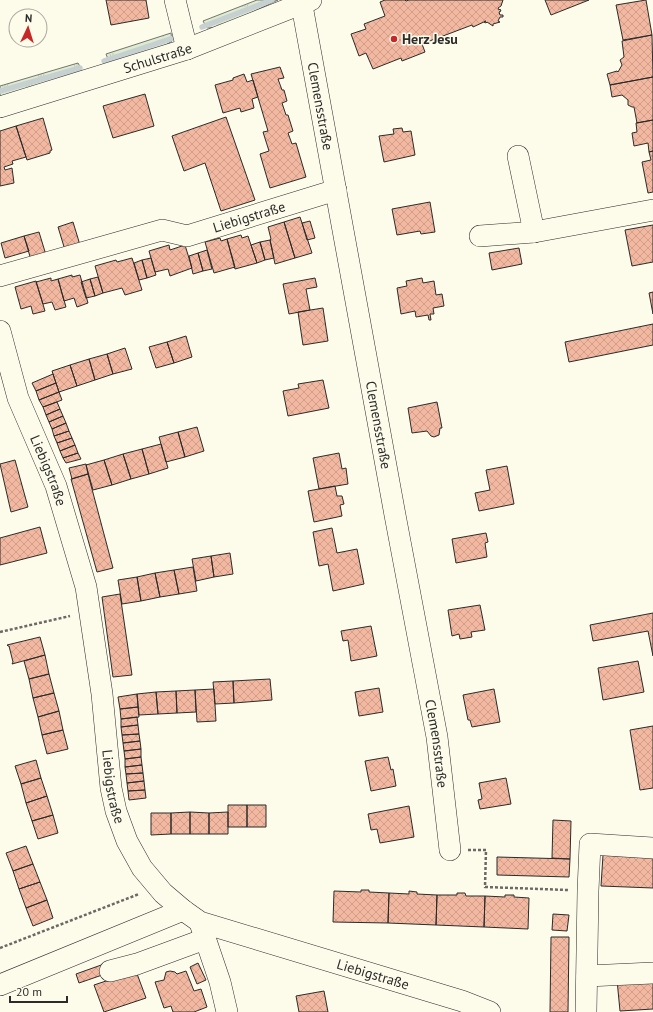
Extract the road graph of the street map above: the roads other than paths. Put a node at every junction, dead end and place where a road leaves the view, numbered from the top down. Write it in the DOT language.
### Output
graph roads {
  1 [pos="175,0"];
  2 [pos="305,1"];
  3 [pos="187,49"];
  4 [pos="0,107"];
  5 [pos="518,156"];
  6 [pos="336,190"];
  7 [pos="653,210"];
  8 [pos="534,232"];
  9 [pos="480,236"];
  10 [pos="0,276"];
  11 [pos="0,331"];
  12 [pos="653,848"];
  13 [pos="450,850"];
  14 [pos="183,910"];
  15 [pos="203,930"];
  16 [pos="110,971"];
  17 [pos="653,973"];
  18 [pos="587,976"];
  19 [pos="0,985"];
  20 [pos="227,1012"];
  21 [pos="490,1012"];
  22 [pos="586,1012"];
  1 -- 3 [label="street"];
  2 -- 3 [label="street, Schulstraße"];
  2 -- 6 [label="street, Clemensstraße"];
  3 -- 4 [label="street, Schulstraße"];
  5 -- 8 [label="street"];
  6 -- 10 [label="street, Liebigstraße"];
  6 -- 13 [label="street, Clemensstraße"];
  7 -- 8 [label="street"];
  8 -- 9 [label="street"];
  11 -- 14 [label="street, Liebigstraße"];
  12 -- 18 [label="street"];
  14 -- 15 [label="street, Liebigstraße"];
  14 -- 19 [label="street"];
  15 -- 16 [label="street"];
  15 -- 20 [label="street"];
  15 -- 21 [label="street, Liebigstraße"];
  17 -- 18 [label="street"];
  18 -- 22 [label="street"];
}
